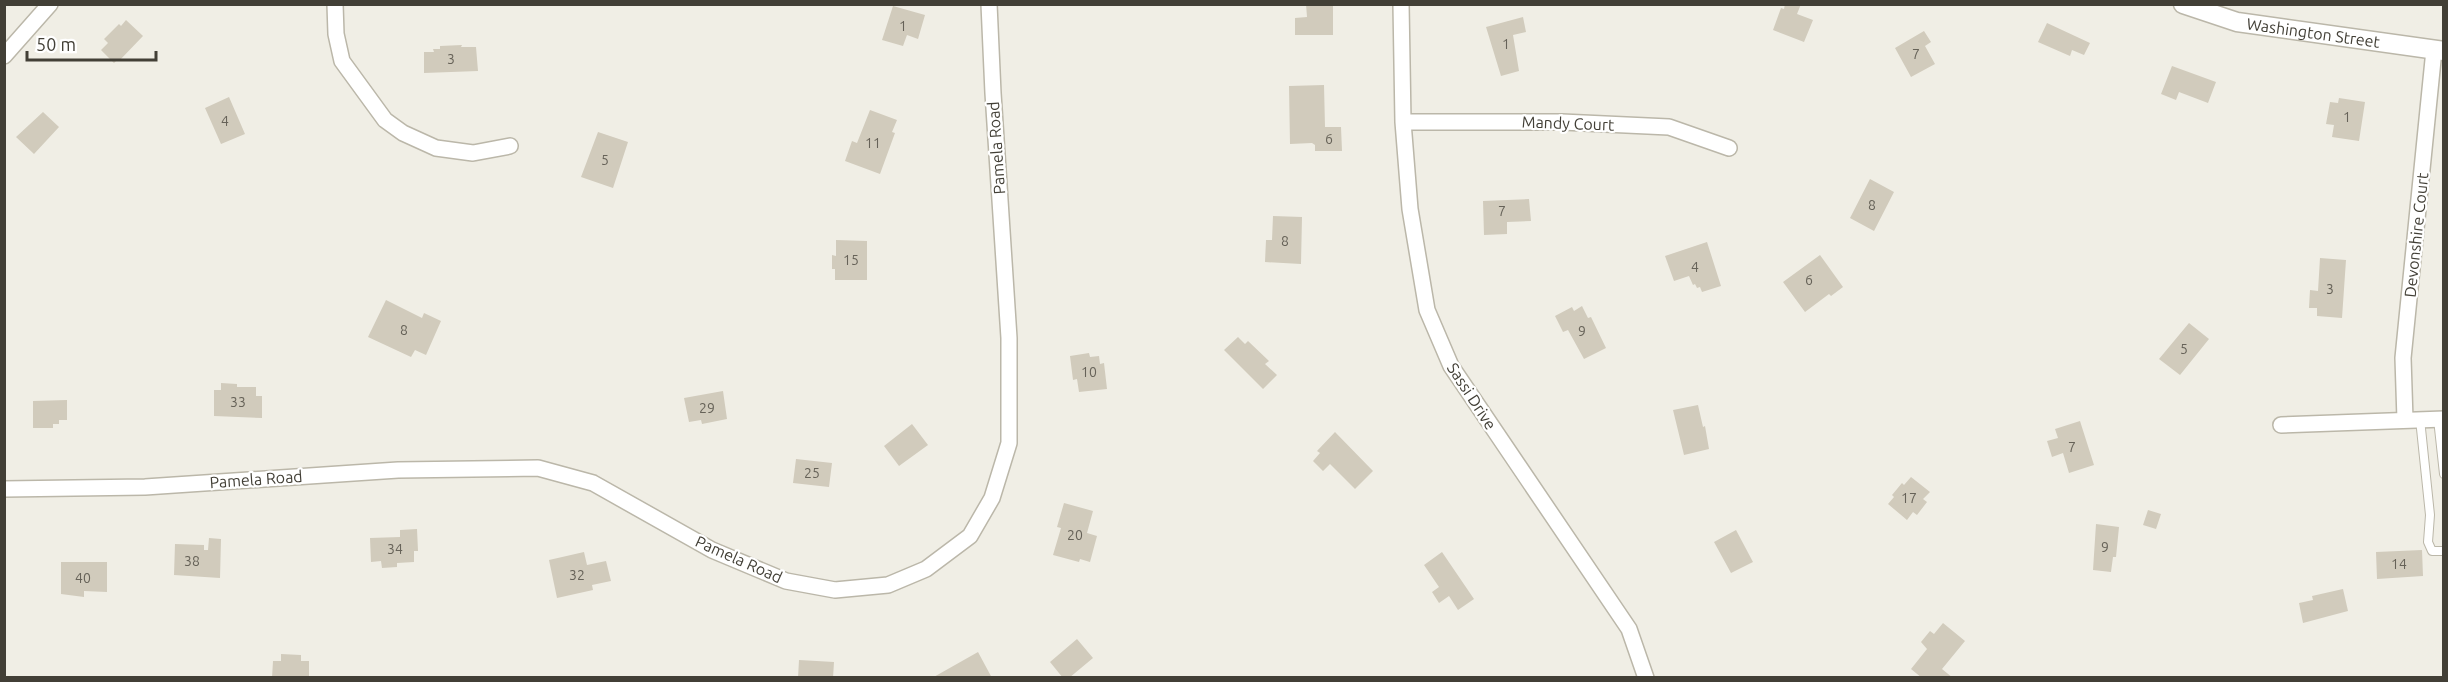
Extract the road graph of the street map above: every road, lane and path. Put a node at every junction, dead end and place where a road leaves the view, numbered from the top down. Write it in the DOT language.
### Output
graph roads {
  1 [pos="50,4"];
  2 [pos="335,4"];
  3 [pos="989,4"];
  4 [pos="1401,4"];
  5 [pos="2183,4"];
  6 [pos="2439,51"];
  7 [pos="4,56"];
  8 [pos="1403,122"];
  9 [pos="510,146"];
  10 [pos="1728,148"];
  11 [pos="2441,419"];
  12 [pos="2413,420"];
  13 [pos="2282,425"];
  14 [pos="2444,474"];
  15 [pos="4,489"];
  16 [pos="2444,551"];
  17 [pos="1646,678"];
  1 -- 7 [label="street"];
  2 -- 9 [label="street"];
  3 -- 15 [label="street, Pamela Road"];
  4 -- 8 [label="street, Sassi Drive"];
  5 -- 6 [label="street, Washington Street"];
  6 -- 12 [label="street, Devonshire Court"];
  8 -- 10 [label="street, Mandy Court"];
  8 -- 17 [label="street, Sassi Drive"];
  11 -- 12 [label="street"];
  11 -- 14 [label="lane"];
  12 -- 13 [label="street"];
  12 -- 16 [label="lane"];
}
